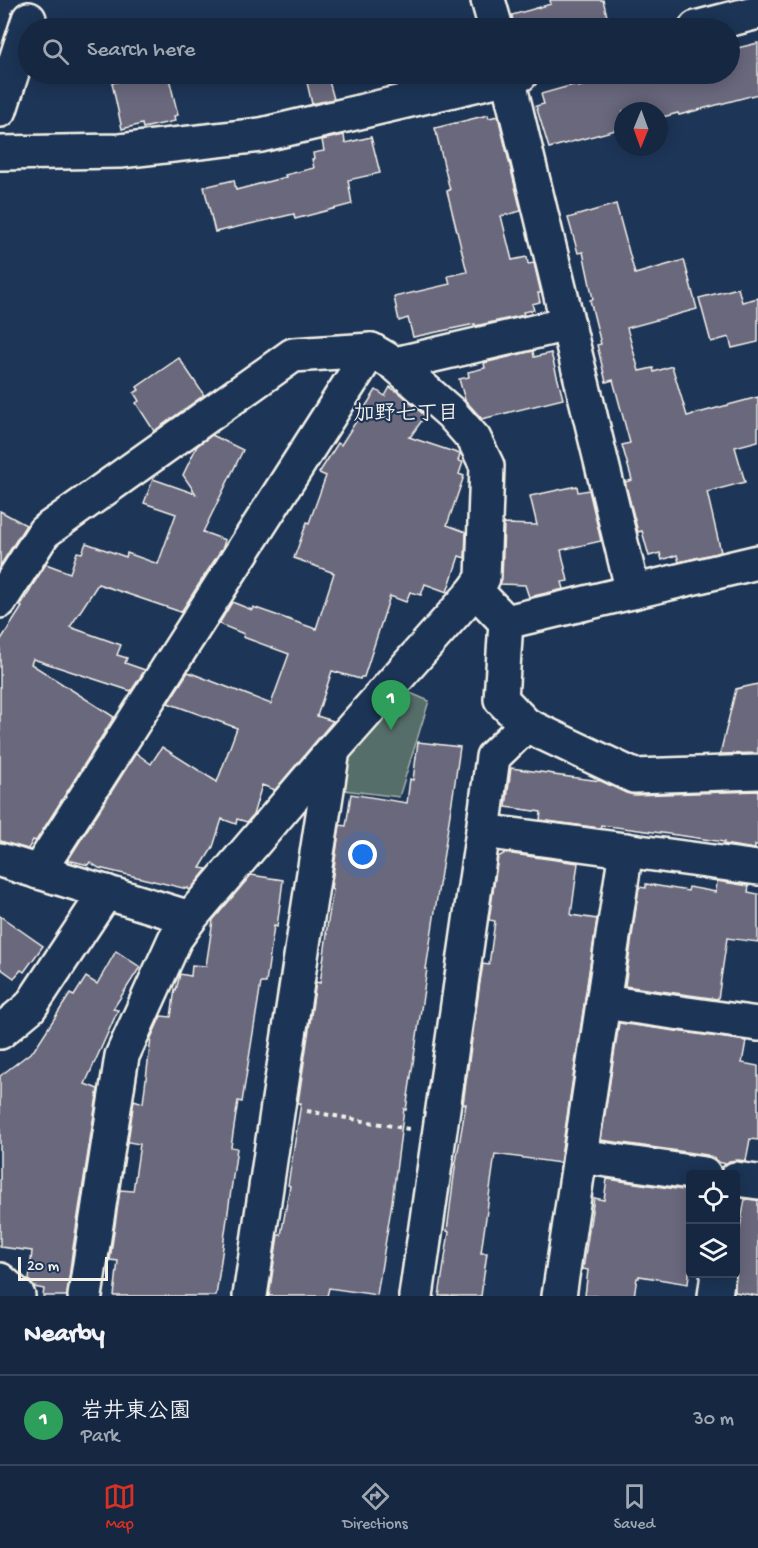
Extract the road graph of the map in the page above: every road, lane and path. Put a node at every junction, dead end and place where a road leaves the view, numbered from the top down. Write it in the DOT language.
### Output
graph roads {
  1 [pos="489,0"];
  2 [pos="758,12"];
  3 [pos="494,18"];
  4 [pos="735,18"];
  5 [pos="18,54"];
  6 [pos="474,84"];
  7 [pos="514,84"];
  8 [pos="0,110"];
  9 [pos="0,153"];
  10 [pos="568,324"];
  11 [pos="383,357"];
  12 [pos="758,562"];
  13 [pos="475,590"];
  14 [pos="633,592"];
  15 [pos="0,601"];
  16 [pos="506,622"];
  17 [pos="526,725"];
  18 [pos="333,750"];
  19 [pos="758,772"];
  20 [pos="483,831"];
  21 [pos="626,850"];
  22 [pos="0,860"];
  23 [pos="758,868"];
  24 [pos="38,872"];
  25 [pos="106,892"];
  26 [pos="190,918"];
  27 [pos="603,1002"];
  28 [pos="758,1024"];
  29 [pos="3,1025"];
  30 [pos="278,1106"];
  31 [pos="439,1134"];
  32 [pos="580,1156"];
  33 [pos="686,1171"];
  34 [pos="740,1180"];
  35 [pos="758,1182"];
  36 [pos="717,1278"];
  37 [pos="0,1280"];
  38 [pos="18,1296"];
  39 [pos="86,1296"];
  40 [pos="250,1296"];
  41 [pos="416,1296"];
  42 [pos="559,1296"];
  43 [pos="715,1296"];
  1 -- 3 [label="street"];
  2 -- 4 [label="street"];
  5 -- 8 [label="street"];
  6 -- 9 [label="street"];
  7 -- 10 [label="street"];
  10 -- 11 [label="street"];
  10 -- 14 [label="street"];
  11 -- 13 [label="street"];
  11 -- 15 [label="street"];
  11 -- 24 [label="street"];
  12 -- 14 [label="street"];
  13 -- 16 [label="street"];
  13 -- 18 [label="street"];
  14 -- 16 [label="street"];
  16 -- 17 [label="street"];
  17 -- 19 [label="street"];
  17 -- 20 [label="street"];
  18 -- 26 [label="street"];
  18 -- 30 [label="street"];
  20 -- 21 [label="street"];
  20 -- 31 [label="street"];
  21 -- 23 [label="street"];
  21 -- 27 [label="street"];
  22 -- 24 [label="street"];
  24 -- 25 [label="street"];
  25 -- 26 [label="street"];
  25 -- 29 [label="street"];
  26 -- 39 [label="street"];
  27 -- 28 [label="street"];
  27 -- 32 [label="street"];
  30 -- 31 [label="path"];
  30 -- 40 [label="street"];
  31 -- 41 [label="street"];
  32 -- 33 [label="street"];
  32 -- 42 [label="street"];
  34 -- 35 [label="street"];
  36 -- 43 [label="street"];
  37 -- 38 [label="street"];
}
